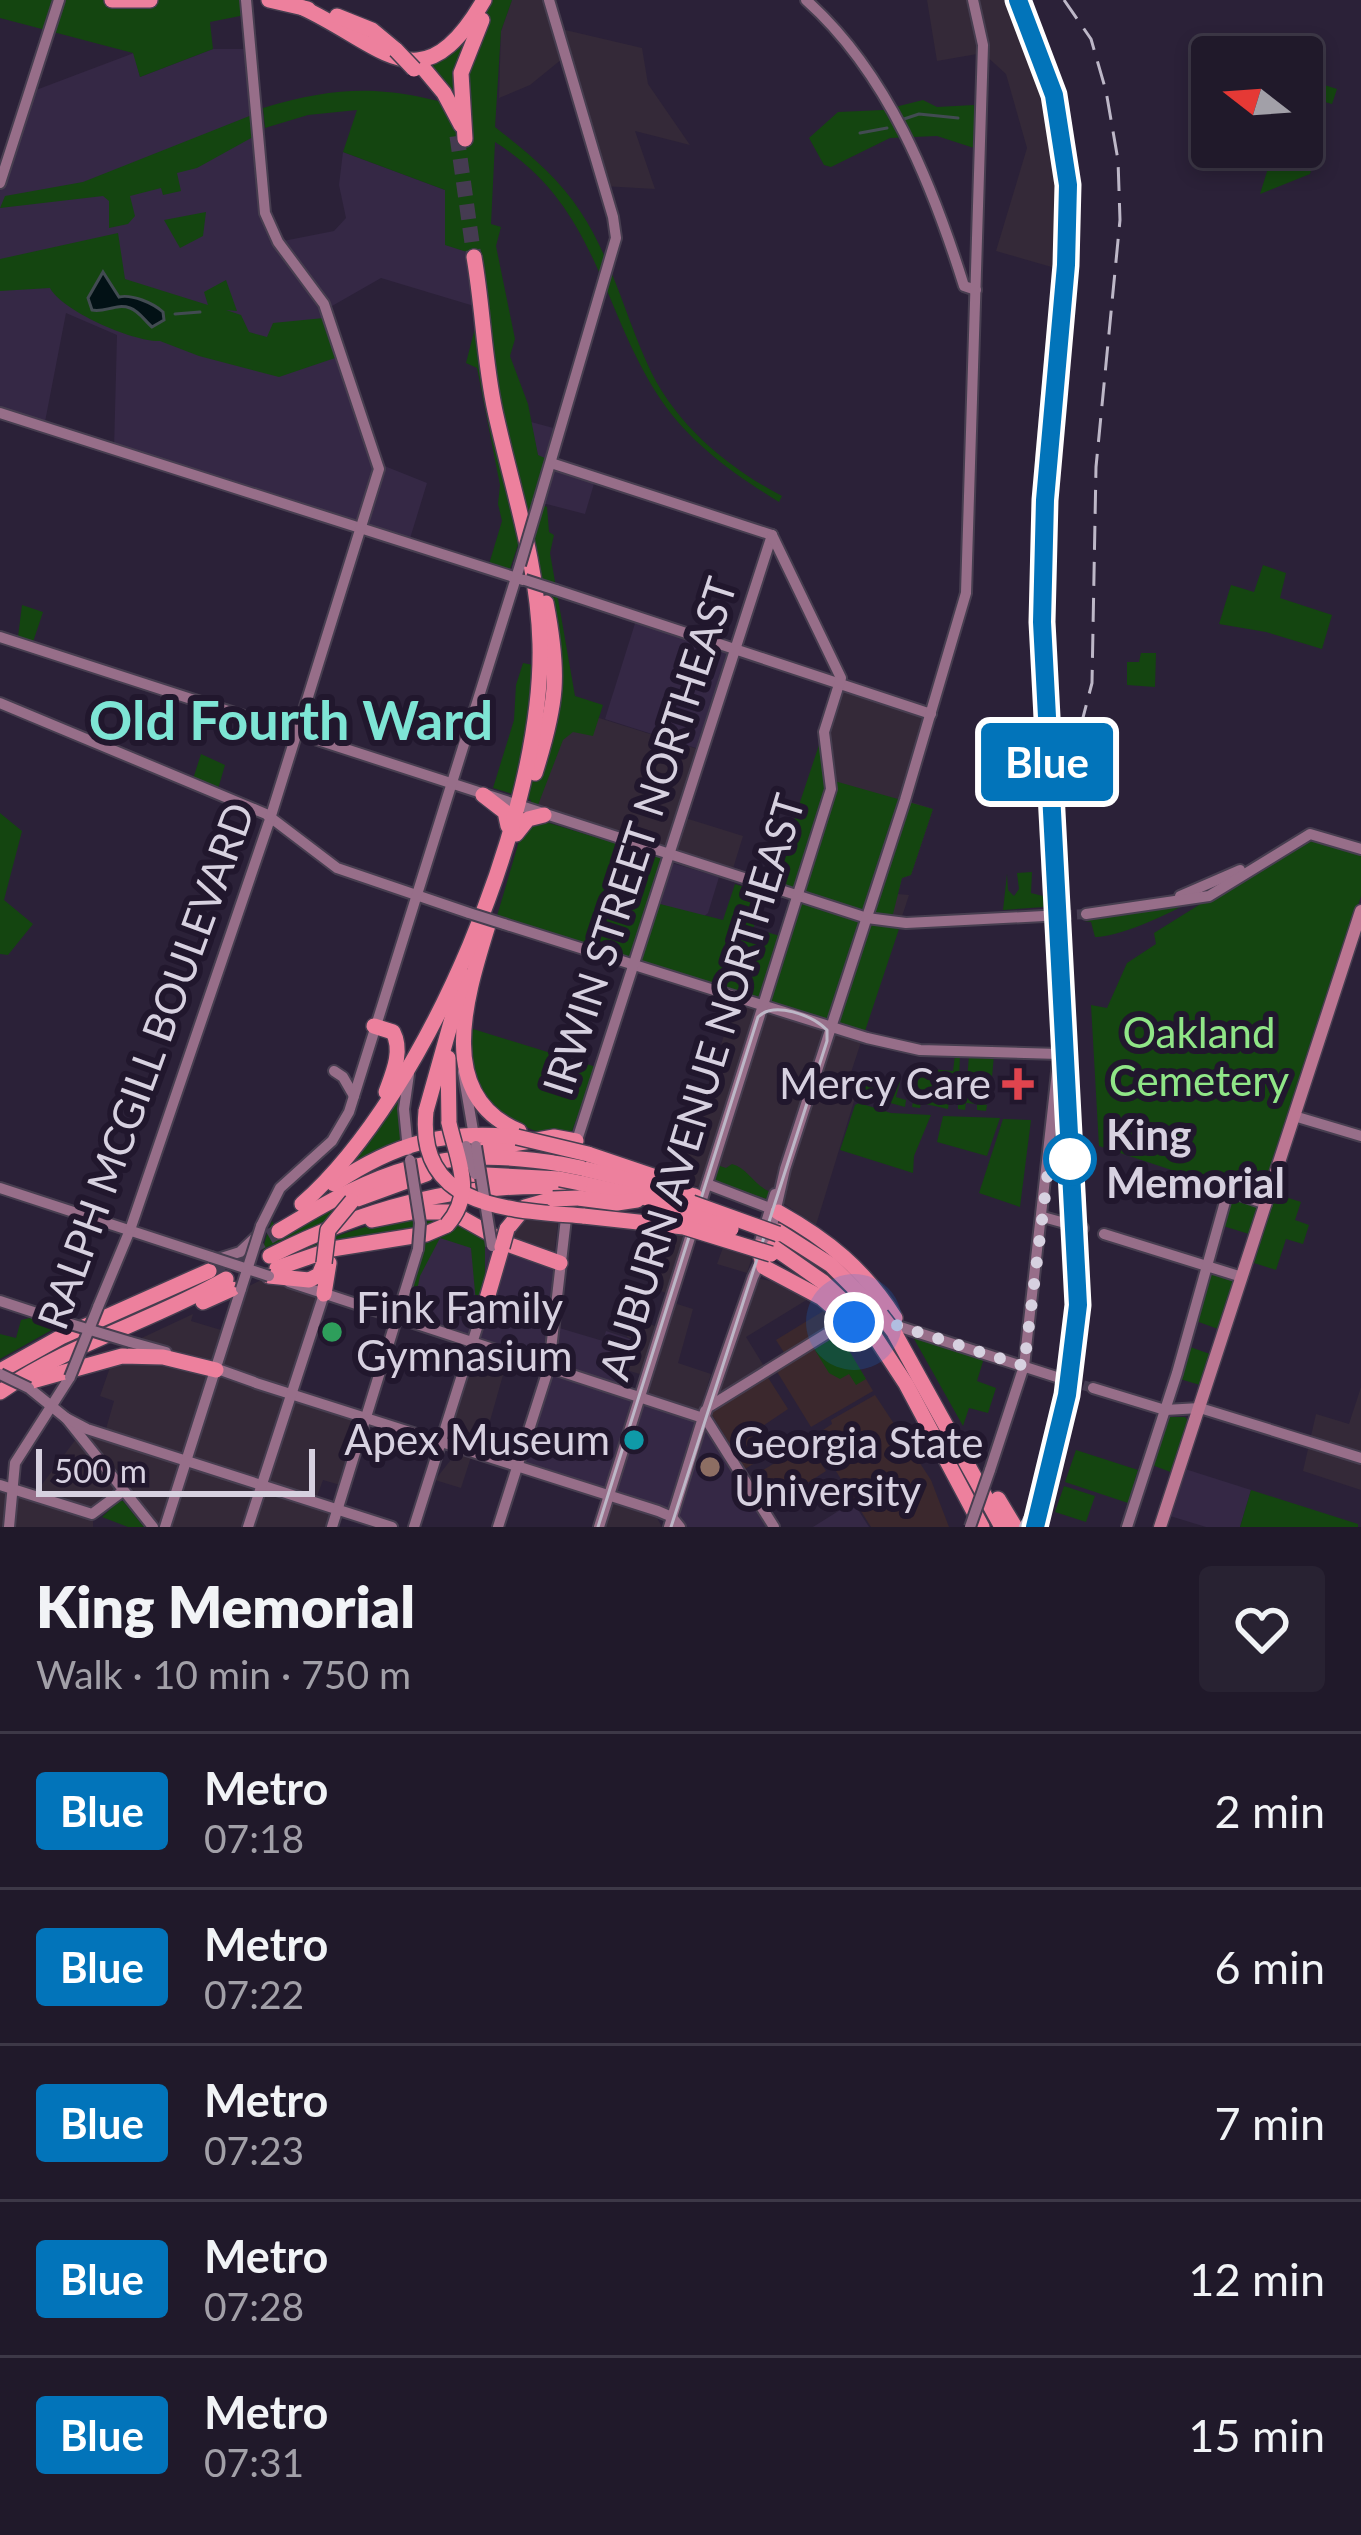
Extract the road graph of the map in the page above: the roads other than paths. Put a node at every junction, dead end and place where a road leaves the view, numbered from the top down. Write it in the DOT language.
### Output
graph roads {
  1 [pos="58,0"];
  2 [pos="112,0"];
  3 [pos="150,0"];
  4 [pos="246,0"];
  5 [pos="269,0"];
  6 [pos="487,0"];
  7 [pos="549,0"];
  8 [pos="806,0"];
  9 [pos="973,0"];
  10 [pos="1012,0"];
  11 [pos="301,4"];
  12 [pos="446,93"];
  13 [pos="0,184"];
  14 [pos="477,257"];
  15 [pos="976,290"];
  16 [pos="0,412"];
  17 [pos="550,463"];
  18 [pos="361,528"];
  19 [pos="772,535"];
  20 [pos="520,574"];
  21 [pos="0,637"];
  22 [pos="735,649"];
  23 [pos="841,684"];
  24 [pos="0,703"];
  25 [pos="931,714"];
  26 [pos="297,733"];
  27 [pos="451,784"];
  28 [pos="483,795"];
  29 [pos="520,807"];
  30 [pos="544,815"];
  31 [pos="271,818"];
  32 [pos="512,834"];
  33 [pos="1361,849"];
  34 [pos="669,855"];
  35 [pos="1266,858"];
  36 [pos="415,895"];
  37 [pos="798,896"];
  38 [pos="1172,901"];
  39 [pos="1361,911"];
  40 [pos="1086,914"];
  41 [pos="1048,916"];
  42 [pos="474,917"];
  43 [pos="867,918"];
  44 [pos="482,946"];
  45 [pos="634,964"];
  46 [pos="763,1007"];
  47 [pos="830,1028"];
  48 [pos="375,1035"];
  49 [pos="1059,1054"];
  50 [pos="463,1056"];
  51 [pos="411,1065"];
  52 [pos="354,1096"];
  53 [pos="1294,1115"];
  54 [pos="445,1132"];
  55 [pos="518,1134"];
  56 [pos="1361,1136"];
  57 [pos="471,1142"];
  58 [pos="353,1152"];
  59 [pos="410,1153"];
  60 [pos="430,1162"];
  61 [pos="572,1176"];
  62 [pos="0,1188"];
  63 [pos="1045,1201"];
  64 [pos="302,1204"];
  65 [pos="693,1204"];
  66 [pos="1265,1204"];
  67 [pos="775,1210"];
  68 [pos="1043,1217"];
  69 [pos="345,1222"];
  70 [pos="1063,1222"];
  71 [pos="268,1228"];
  72 [pos="1083,1228"];
  73 [pos="130,1230"];
  74 [pos="1104,1234"];
  75 [pos="497,1246"];
  76 [pos="767,1247"];
  77 [pos="564,1259"];
  78 [pos="211,1263"];
  79 [pos="327,1263"];
  80 [pos="1207,1266"];
  81 [pos="272,1267"];
  82 [pos="248,1269"];
  83 [pos="1242,1277"];
  84 [pos="233,1286"];
  85 [pos="324,1294"];
  86 [pos="0,1301"];
  87 [pos="486,1302"];
  88 [pos="398,1318"];
  89 [pos="64,1322"];
  90 [pos="854,1324"];
  91 [pos="894,1328"];
  92 [pos="89,1330"];
  93 [pos="123,1340"];
  94 [pos="473,1342"];
  95 [pos="78,1358"];
  96 [pos="549,1366"];
  97 [pos="1024,1366"];
  98 [pos="216,1370"];
  99 [pos="0,1373"];
  100 [pos="1069,1381"];
  101 [pos="1093,1388"];
  102 [pos="0,1392"];
  103 [pos="291,1394"];
  104 [pos="640,1396"];
  105 [pos="712,1404"];
  106 [pos="53,1406"];
  107 [pos="1200,1408"];
  108 [pos="1165,1411"];
  109 [pos="66,1418"];
  110 [pos="366,1418"];
  111 [pos="931,1432"];
  112 [pos="441,1442"];
  113 [pos="964,1454"];
  114 [pos="1361,1457"];
  115 [pos="187,1461"];
  116 [pos="517,1466"];
  117 [pos="262,1485"];
  118 [pos="6,1487"];
  119 [pos="592,1490"];
  120 [pos="123,1491"];
  121 [pos="609,1496"];
  122 [pos="337,1510"];
  123 [pos="604,1514"];
  124 [pos="672,1525"];
  125 [pos="9,1527"];
  126 [pos="153,1527"];
  127 [pos="165,1527"];
  128 [pos="248,1527"];
  129 [pos="332,1527"];
  130 [pos="392,1527"];
  131 [pos="414,1527"];
  132 [pos="497,1527"];
  133 [pos="599,1527"];
  134 [pos="774,1527"];
  135 [pos="970,1527"];
  136 [pos="982,1527"];
  137 [pos="1002,1527"];
  138 [pos="1016,1527"];
  139 [pos="1127,1527"];
  140 [pos="1160,1527"];
  1 -- 13 [label="main road"];
  2 -- 3 [label="highway"];
  4 -- 18 [label="main road, RALPH MCGILL BOULEVARD"];
  5 -- 11 [label="highway"];
  6 -- 11 [label="highway"];
  6 -- 12 [label="highway"];
  7 -- 17 [label="main road"];
  8 -- 15 [label="main road"];
  9 -- 15 [label="main road"];
  10 -- 41 [label="main road"];
  11 -- 12 [label="highway, bridge"];
  12 -- 12 [label="highway"];
  14 -- 29 [label="highway"];
  15 -- 25 [label="main road"];
  16 -- 18 [label="main road"];
  17 -- 19 [label="main road"];
  17 -- 20 [label="main road, bridge"];
  18 -- 20 [label="main road"];
  18 -- 26 [label="main road, RALPH MCGILL BOULEVARD"];
  19 -- 22 [label="main road, IRWIN STREET NORTHEAST"];
  19 -- 23 [label="main road"];
  20 -- 22 [label="main road, bridge"];
  20 -- 27 [label="main road"];
  21 -- 26 [label="main road"];
  22 -- 23 [label="main road"];
  22 -- 34 [label="main road, IRWIN STREET NORTHEAST"];
  23 -- 25 [label="main road"];
  23 -- 37 [label="main road, AUBURN AVENUE NORTHEAST"];
  24 -- 31 [label="main road"];
  25 -- 43 [label="main road"];
  26 -- 27 [label="main road"];
  26 -- 31 [label="main road, RALPH MCGILL BOULEVARD"];
  27 -- 28 [label="main road"];
  27 -- 36 [label="main road"];
  28 -- 29 [label="main road"];
  28 -- 32 [label="highway"];
  29 -- 30 [label="main road"];
  29 -- 32 [label="highway"];
  30 -- 32 [label="highway"];
  30 -- 34 [label="main road"];
  31 -- 36 [label="main road"];
  31 -- 73 [label="main road, RALPH MCGILL BOULEVARD"];
  32 -- 42 [label="highway"];
  32 -- 44 [label="highway"];
  33 -- 35 [label="main road"];
  34 -- 37 [label="main road"];
  34 -- 45 [label="main road, IRWIN STREET NORTHEAST"];
  35 -- 38 [label="main road"];
  35 -- 38 [label="main road"];
  36 -- 42 [label="main road"];
  36 -- 48 [label="main road"];
  37 -- 43 [label="main road"];
  37 -- 46 [label="main road, AUBURN AVENUE NORTHEAST"];
  38 -- 40 [label="main road"];
  39 -- 53 [label="main road"];
  41 -- 43 [label="main road"];
  41 -- 49 [label="main road"];
  42 -- 45 [label="main road, bridge"];
  42 -- 51 [label="highway"];
  42 -- 65 [label="highway, bridge"];
  43 -- 47 [label="main road"];
  44 -- 50 [label="highway"];
  44 -- 54 [label="highway"];
  45 -- 46 [label="main road"];
  45 -- 61 [label="main road, IRWIN STREET NORTHEAST"];
  46 -- 47 [label="main road"];
  46 -- 65 [label="main road, AUBURN AVENUE NORTHEAST"];
  47 -- 49 [label="main road"];
  47 -- 67 [label="main road"];
  48 -- 52 [label="main road"];
  48 -- 52 [label="main road"];
  48 -- 58 [label="highway"];
  49 -- 63 [label="main road"];
  50 -- 55 [label="highway"];
  50 -- 57 [label="main road"];
  51 -- 58 [label="highway"];
  51 -- 59 [label="main road"];
  52 -- 71 [label="main road"];
  53 -- 56 [label="main road"];
  53 -- 66 [label="main road"];
  54 -- 57 [label="highway"];
  54 -- 59 [label="highway"];
  54 -- 81 [label="highway, bridge"];
  55 -- 57 [label="highway"];
  55 -- 61 [label="highway, bridge"];
  57 -- 75 [label="main road, bridge"];
  58 -- 64 [label="highway"];
  59 -- 64 [label="highway"];
  59 -- 88 [label="main road, bridge"];
  60 -- 61 [label="highway"];
  60 -- 61 [label="highway"];
  60 -- 71 [label="highway"];
  61 -- 65 [label="highway"];
  61 -- 65 [label="highway"];
  61 -- 65 [label="highway"];
  61 -- 65 [label="highway"];
  61 -- 69 [label="highway"];
  61 -- 75 [label="highway, bridge"];
  61 -- 77 [label="main road, IRWIN STREET NORTHEAST"];
  61 -- 79 [label="highway, bridge"];
  62 -- 73 [label="main road"];
  63 -- 68 [label="main road"];
  63 -- 70 [label="main road"];
  64 -- 71 [label="highway"];
  65 -- 67 [label="main road"];
  65 -- 76 [label="highway, bridge"];
  65 -- 76 [label="highway, bridge"];
  65 -- 76 [label="highway, bridge"];
  65 -- 104 [label="main road, AUBURN AVENUE NORTHEAST"];
  66 -- 80 [label="main road"];
  66 -- 83 [label="main road"];
  67 -- 76 [label="main road"];
  67 -- 91 [label="highway"];
  68 -- 70 [label="main road"];
  68 -- 97 [label="main road"];
  69 -- 77 [label="highway"];
  69 -- 81 [label="highway"];
  70 -- 72 [label="main road"];
  71 -- 78 [label="main road, bridge"];
  71 -- 81 [label="main road, bridge"];
  71 -- 82 [label="main road, bridge"];
  73 -- 78 [label="main road"];
  73 -- 92 [label="main road, RALPH MCGILL BOULEVARD, bridge"];
  74 -- 80 [label="main road"];
  75 -- 87 [label="highway"];
  76 -- 90 [label="highway"];
  76 -- 90 [label="highway"];
  76 -- 91 [label="highway"];
  76 -- 105 [label="main road"];
  76 -- 105 [label="main road"];
  77 -- 96 [label="main road, IRWIN STREET NORTHEAST"];
  78 -- 82 [label="main road, bridge"];
  78 -- 99 [label="highway"];
  79 -- 81 [label="highway"];
  79 -- 85 [label="highway"];
  80 -- 83 [label="main road"];
  80 -- 108 [label="main road"];
  81 -- 82 [label="main road, bridge"];
  81 -- 85 [label="main road"];
  82 -- 84 [label="main road, bridge"];
  83 -- 107 [label="main road"];
  84 -- 98 [label="main road"];
  84 -- 102 [label="highway"];
  85 -- 88 [label="main road"];
  85 -- 103 [label="main road"];
  86 -- 89 [label="main road"];
  87 -- 94 [label="main road"];
  88 -- 94 [label="main road"];
  88 -- 110 [label="main road"];
  89 -- 92 [label="main road, bridge"];
  89 -- 95 [label="main road, bridge"];
  90 -- 97 [label="main road"];
  90 -- 105 [label="main road"];
  90 -- 111 [label="highway"];
  91 -- 113 [label="highway"];
  92 -- 93 [label="main road, bridge"];
  92 -- 95 [label="main road, RALPH MCGILL BOULEVARD, bridge"];
  93 -- 95 [label="main road, bridge"];
  93 -- 98 [label="main road"];
  94 -- 96 [label="main road"];
  94 -- 112 [label="main road"];
  95 -- 106 [label="main road, RALPH MCGILL BOULEVARD, bridge"];
  96 -- 104 [label="main road"];
  96 -- 116 [label="main road, IRWIN STREET NORTHEAST"];
  97 -- 100 [label="main road"];
  97 -- 135 [label="main road, bridge"];
  98 -- 102 [label="highway"];
  98 -- 103 [label="main road"];
  98 -- 115 [label="main road"];
  99 -- 106 [label="main road, bridge"];
  101 -- 108 [label="main road"];
  103 -- 110 [label="main road"];
  103 -- 117 [label="main road"];
  104 -- 105 [label="main road"];
  104 -- 121 [label="main road, AUBURN AVENUE NORTHEAST"];
  105 -- 124 [label="main road"];
  105 -- 134 [label="main road"];
  106 -- 109 [label="main road"];
  106 -- 118 [label="main road, RALPH MCGILL BOULEVARD"];
  107 -- 108 [label="main road"];
  107 -- 114 [label="main road"];
  107 -- 140 [label="main road"];
  108 -- 139 [label="main road"];
  109 -- 115 [label="main road"];
  109 -- 120 [label="main road"];
  110 -- 112 [label="main road"];
  110 -- 122 [label="main road"];
  111 -- 135 [label="highway"];
  111 -- 136 [label="highway"];
  112 -- 116 [label="main road"];
  112 -- 131 [label="main road"];
  113 -- 137 [label="highway"];
  113 -- 138 [label="highway"];
  115 -- 117 [label="main road"];
  115 -- 127 [label="main road"];
  116 -- 119 [label="main road"];
  116 -- 132 [label="main road, IRWIN STREET NORTHEAST"];
  117 -- 122 [label="main road"];
  117 -- 128 [label="main road"];
  118 -- 120 [label="main road"];
  118 -- 125 [label="main road, RALPH MCGILL BOULEVARD"];
  119 -- 121 [label="main road"];
  119 -- 123 [label="main road"];
  120 -- 126 [label="main road"];
  121 -- 123 [label="main road, AUBURN AVENUE NORTHEAST"];
  121 -- 124 [label="main road"];
  122 -- 129 [label="main road"];
  122 -- 130 [label="main road"];
  123 -- 133 [label="main road, AUBURN AVENUE NORTHEAST"];
}
